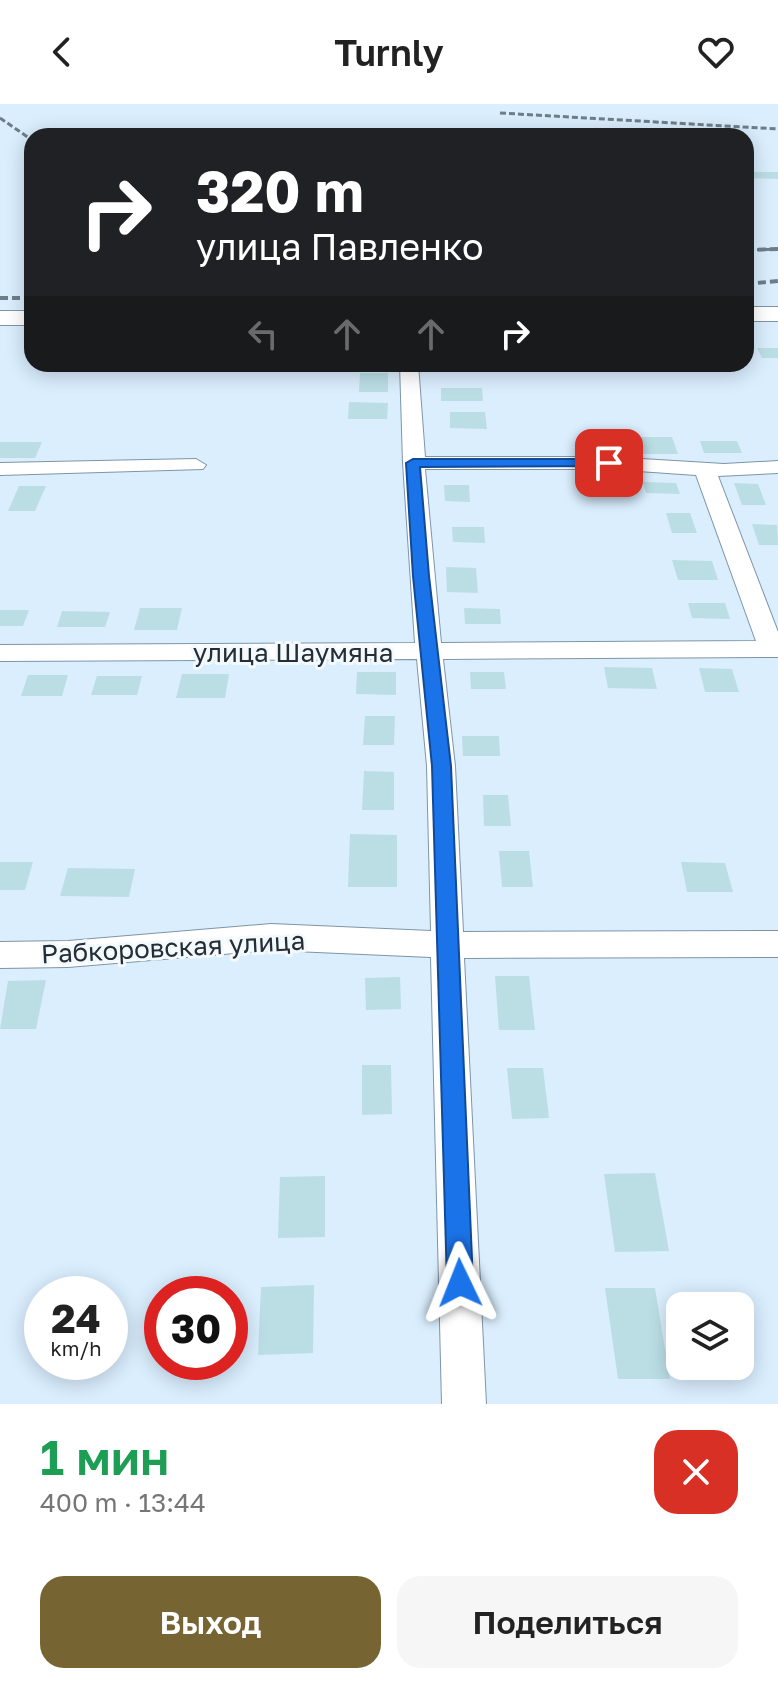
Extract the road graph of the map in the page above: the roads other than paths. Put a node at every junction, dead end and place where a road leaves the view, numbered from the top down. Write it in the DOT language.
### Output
graph roads {
  1 [pos="754,314"];
  2 [pos="778,314"];
  3 [pos="0,318"];
  4 [pos="24,318"];
  5 [pos="409,372"];
  6 [pos="413,463"];
  7 [pos="196,465"];
  8 [pos="778,467"];
  9 [pos="0,469"];
  10 [pos="705,470"];
  11 [pos="775,649"];
  12 [pos="0,653"];
  13 [pos="429,653"];
  14 [pos="778,944"];
  15 [pos="448,945"];
  16 [pos="0,955"];
  17 [pos="464,1404"];
  1 -- 2 [label="main road"];
  3 -- 4 [label="main road"];
  5 -- 6 [label="street"];
  6 -- 10 [label="street"];
  6 -- 13 [label="street"];
  7 -- 9 [label="street"];
  8 -- 10 [label="street"];
  10 -- 11 [label="street"];
  11 -- 13 [label="street, улица Шаумяна"];
  12 -- 13 [label="street, улица Шаумяна"];
  13 -- 15 [label="street"];
  14 -- 15 [label="street, Рабкоровская улица"];
  15 -- 16 [label="street, Рабкоровская улица"];
  15 -- 17 [label="street"];
}
